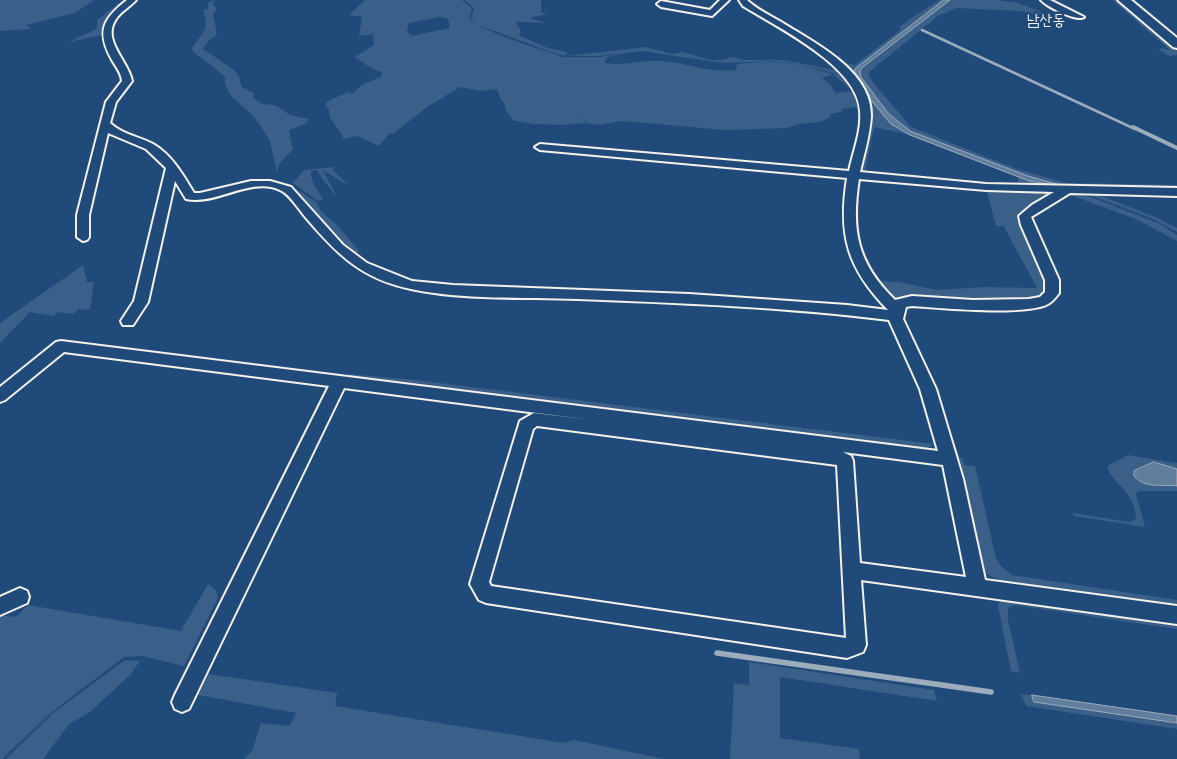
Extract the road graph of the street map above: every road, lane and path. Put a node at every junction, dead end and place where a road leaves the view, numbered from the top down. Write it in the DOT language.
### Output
graph roads {
  1 [pos="132,0"];
  2 [pos="725,0"];
  3 [pos="743,0"];
  4 [pos="1045,0"];
  5 [pos="1124,0"];
  6 [pos="661,4"];
  7 [pos="1080,17"];
  8 [pos="1177,44"];
  9 [pos="105,124"];
  10 [pos="540,147"];
  11 [pos="172,167"];
  12 [pos="853,174"];
  13 [pos="1067,189"];
  14 [pos="1177,192"];
  15 [pos="83,238"];
  16 [pos="897,314"];
  17 [pos="128,321"];
  18 [pos="339,382"];
  19 [pos="0,396"];
  20 [pos="948,458"];
  21 [pos="851,570"];
  22 [pos="978,588"];
  23 [pos="20,597"];
  24 [pos="0,606"];
  25 [pos="1177,615"];
  26 [pos="182,702"];
  1 -- 9 [label="street"];
  2 -- 6 [label="street"];
  3 -- 12 [label="street"];
  4 -- 7 [label="street"];
  5 -- 8 [label="main road"];
  9 -- 11 [label="street"];
  9 -- 15 [label="street"];
  10 -- 12 [label="street"];
  11 -- 16 [label="street"];
  11 -- 17 [label="street"];
  12 -- 13 [label="street"];
  12 -- 16 [label="street"];
  13 -- 14 [label="street"];
  13 -- 16 [label="street"];
  16 -- 20 [label="street"];
  18 -- 19 [label="street"];
  18 -- 20 [label="street"];
  18 -- 26 [label="street"];
  20 -- 22 [label="street"];
  21 -- 21 [label="street"];
  21 -- 22 [label="street"];
  22 -- 25 [label="street"];
  23 -- 24 [label="street"];
}
